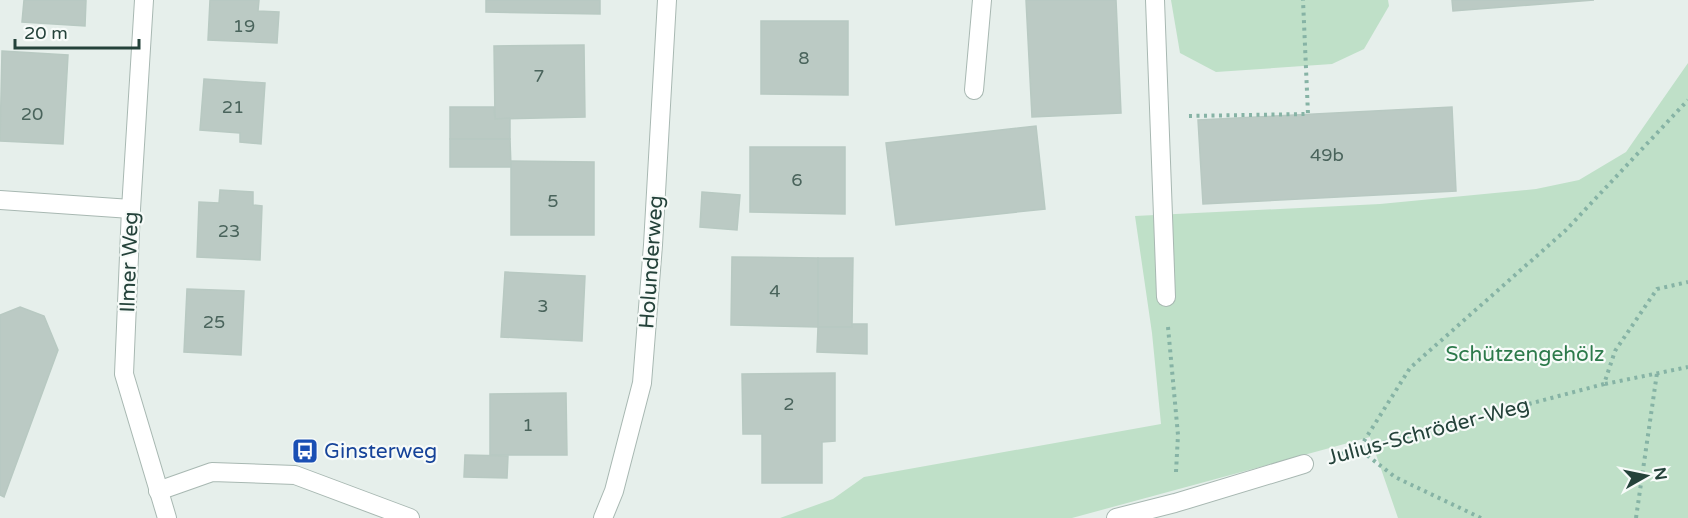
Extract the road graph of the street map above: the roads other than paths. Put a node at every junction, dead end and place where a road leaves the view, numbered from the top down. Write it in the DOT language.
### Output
graph roads {
  1 [pos="144,0"];
  2 [pos="667,0"];
  3 [pos="982,0"];
  4 [pos="1155,0"];
  5 [pos="974,90"];
  6 [pos="0,200"];
  7 [pos="131,209"];
  8 [pos="1166,297"];
  9 [pos="1304,464"];
  10 [pos="159,491"];
  11 [pos="167,518"];
  12 [pos="410,518"];
  13 [pos="603,518"];
  14 [pos="1116,518"];
  1 -- 7 [label="street, Ilmer Weg"];
  2 -- 13 [label="street, Holunderweg"];
  3 -- 5 [label="street"];
  4 -- 8 [label="street"];
  6 -- 7 [label="street"];
  7 -- 10 [label="street, Ilmer Weg"];
  9 -- 14 [label="street, Julius-Schröder-Weg"];
  10 -- 11 [label="street, Ilmer Weg"];
  10 -- 12 [label="street"];
}
